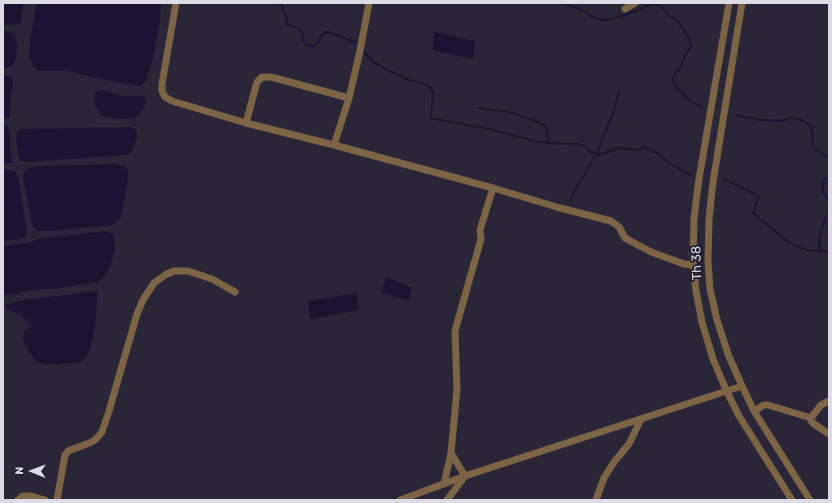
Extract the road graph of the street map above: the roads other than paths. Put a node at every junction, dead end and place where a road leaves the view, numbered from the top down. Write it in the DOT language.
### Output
graph roads {
  1 [pos="176,3"];
  2 [pos="369,3"];
  3 [pos="635,3"];
  4 [pos="729,3"];
  5 [pos="742,3"];
  6 [pos="625,9"];
  7 [pos="721,48"];
  8 [pos="734,52"];
  9 [pos="349,98"];
  10 [pos="246,123"];
  11 [pos="334,145"];
  12 [pos="493,188"];
  13 [pos="693,265"];
  14 [pos="235,292"];
  15 [pos="742,386"];
  16 [pos="727,392"];
  17 [pos="829,401"];
  18 [pos="754,411"];
  19 [pos="811,418"];
  20 [pos="641,420"];
  21 [pos="829,434"];
  22 [pos="451,453"];
  23 [pos="465,476"];
  24 [pos="444,484"];
  25 [pos="18,500"];
  26 [pos="45,500"];
  27 [pos="57,500"];
  28 [pos="400,500"];
  29 [pos="447,500"];
  30 [pos="596,500"];
  31 [pos="792,500"];
  32 [pos="810,500"];
  1 -- 10 [label="street"];
  2 -- 9 [label="street"];
  3 -- 6 [label="street"];
  4 -- 7 [label="street, Th 38"];
  5 -- 8 [label="street, Th 38"];
  7 -- 8 [label="street"];
  7 -- 13 [label="street, Th 38"];
  8 -- 15 [label="street, Th 38"];
  9 -- 10 [label="street"];
  9 -- 11 [label="street"];
  10 -- 11 [label="street"];
  11 -- 12 [label="street"];
  12 -- 13 [label="street"];
  12 -- 22 [label="street"];
  13 -- 16 [label="street, Th 38"];
  14 -- 27 [label="street"];
  15 -- 16 [label="street"];
  15 -- 18 [label="street, Th 38"];
  16 -- 20 [label="street"];
  16 -- 31 [label="street, Th 38"];
  17 -- 19 [label="street"];
  18 -- 19 [label="street"];
  18 -- 32 [label="street, Th 38"];
  19 -- 21 [label="street"];
  20 -- 23 [label="street"];
  20 -- 30 [label="street"];
  22 -- 23 [label="street"];
  22 -- 24 [label="street"];
  23 -- 24 [label="street"];
  23 -- 29 [label="street"];
  24 -- 28 [label="street"];
  25 -- 26 [label="street"];
}
